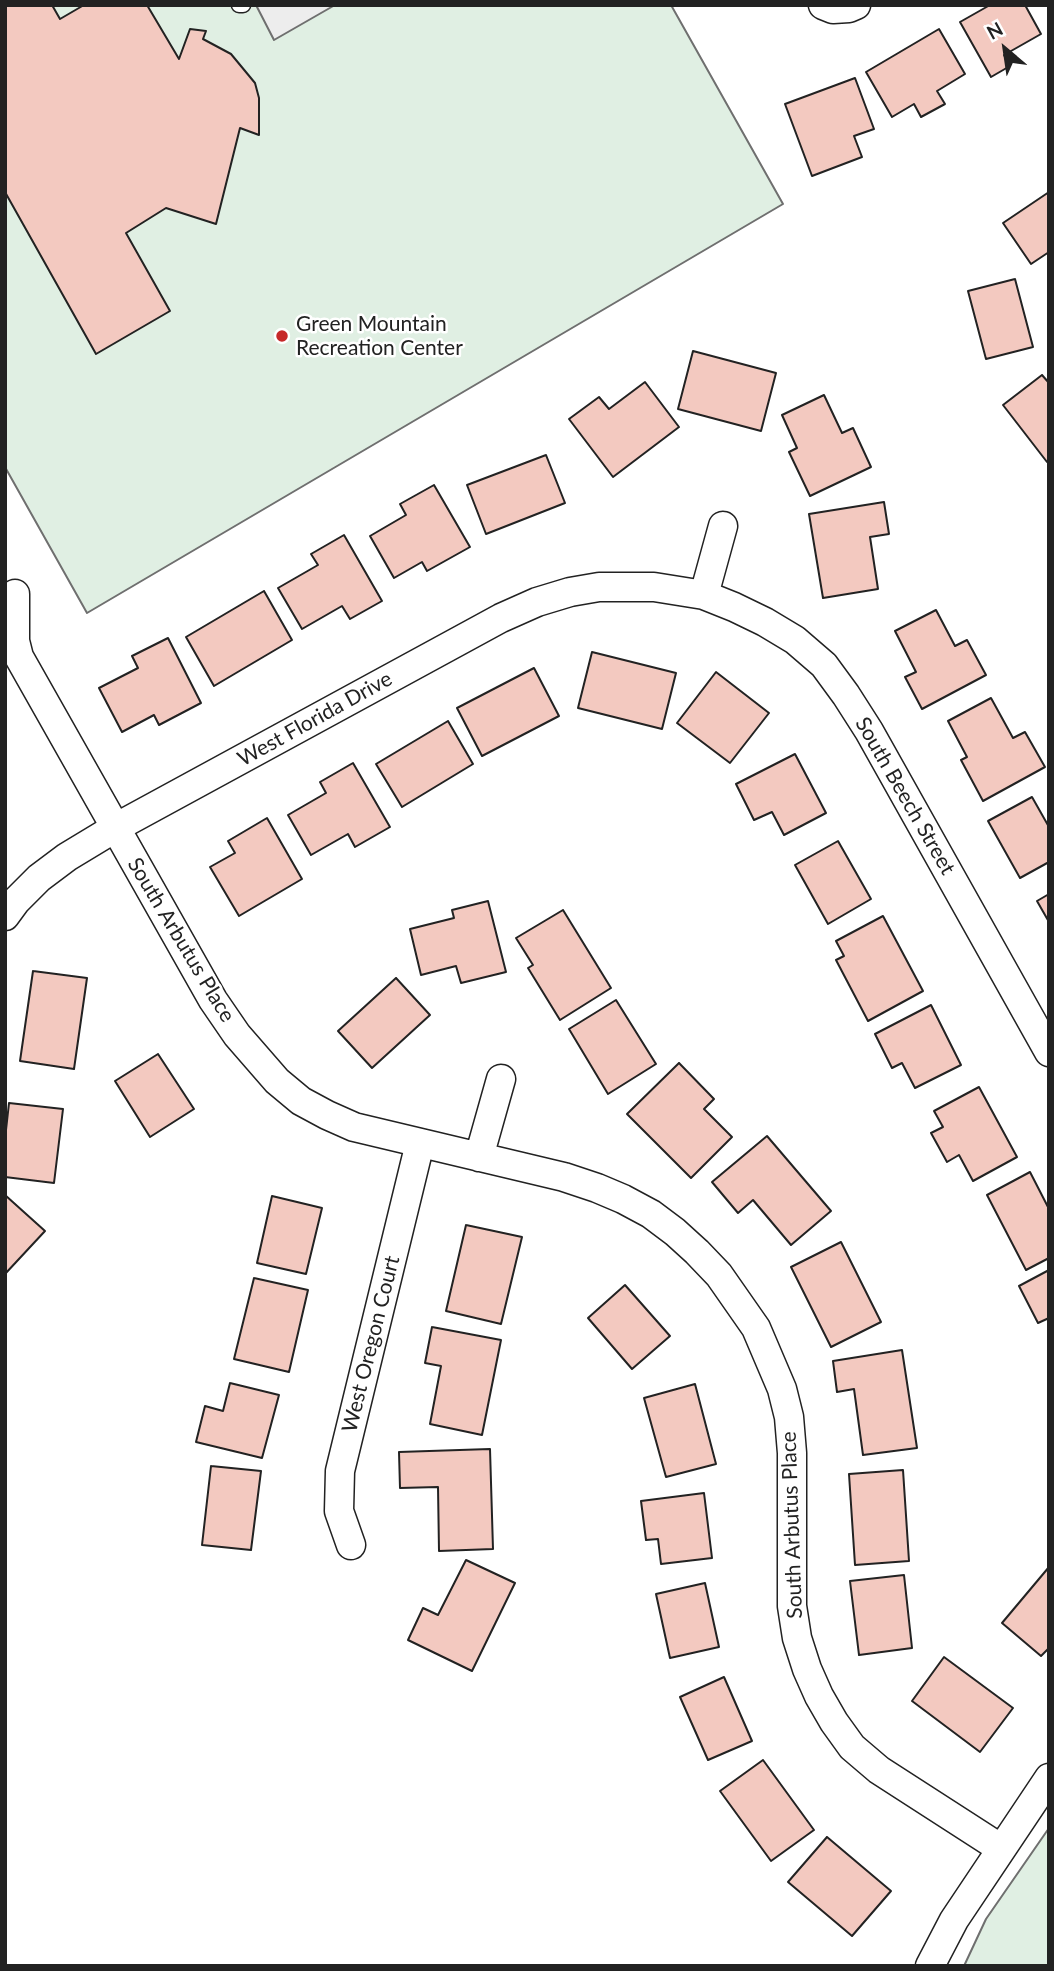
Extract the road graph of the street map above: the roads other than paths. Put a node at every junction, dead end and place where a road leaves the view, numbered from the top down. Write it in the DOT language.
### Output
graph roads {
  1 [pos="823,5"];
  2 [pos="856,5"];
  3 [pos="723,526"];
  4 [pos="654,587"];
  5 [pos="15,594"];
  6 [pos="704,594"];
  7 [pos="115,828"];
  8 [pos="5,916"];
  9 [pos="1049,1052"];
  10 [pos="501,1079"];
  11 [pos="420,1143"];
  12 [pos="479,1157"];
  13 [pos="351,1545"];
  14 [pos="1049,1777"];
  15 [pos="1000,1848"];
  16 [pos="930,1966"];
  1 -- 2 [label="street"];
  3 -- 6 [label="street"];
  4 -- 6 [label="street, South Beech Street"];
  4 -- 7 [label="street, West Florida Drive"];
  5 -- 7 [label="street, South Arbutus Place"];
  6 -- 9 [label="street, South Beech Street"];
  7 -- 8 [label="street, West Florida Drive"];
  7 -- 11 [label="street, South Arbutus Place"];
  10 -- 12 [label="street"];
  11 -- 12 [label="street, South Arbutus Place"];
  11 -- 13 [label="street, West Oregon Court"];
  12 -- 15 [label="street, South Arbutus Place"];
  14 -- 15 [label="street"];
  15 -- 16 [label="street"];
}
